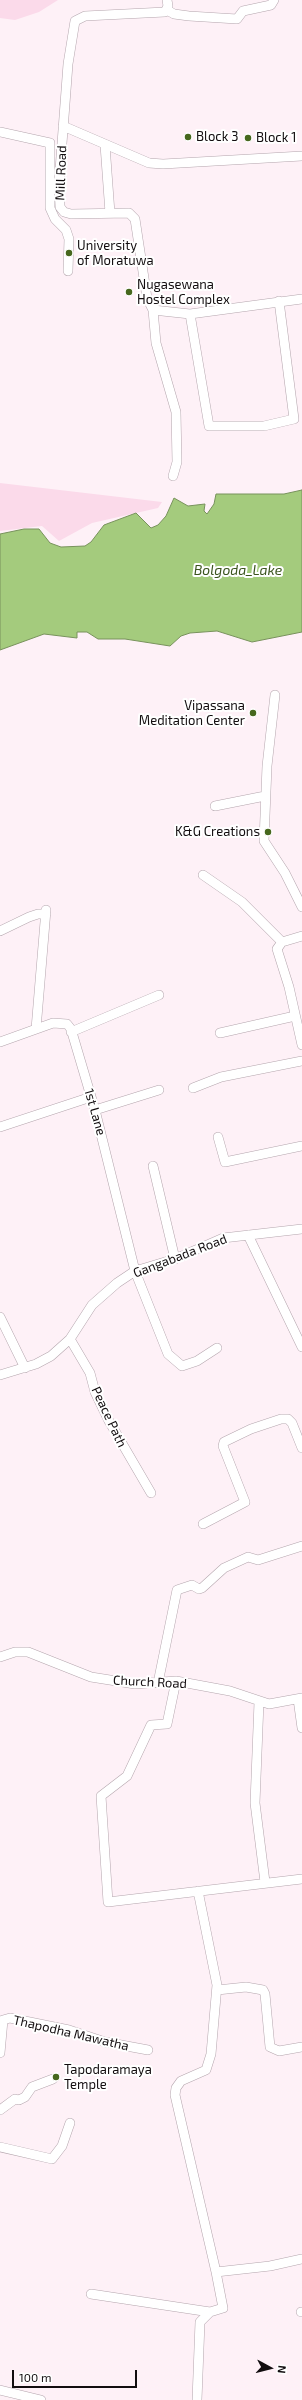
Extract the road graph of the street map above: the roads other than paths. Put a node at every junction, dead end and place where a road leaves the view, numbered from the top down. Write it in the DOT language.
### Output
graph roads {
  1 [pos="167,0"];
  2 [pos="274,0"];
  3 [pos="167,10"];
  4 [pos="63,126"];
  5 [pos="0,132"];
  6 [pos="105,145"];
  7 [pos="302,156"];
  8 [pos="110,213"];
  9 [pos="68,270"];
  10 [pos="302,299"];
  11 [pos="279,301"];
  12 [pos="153,310"];
  13 [pos="190,314"];
  14 [pos="173,476"];
  15 [pos="275,695"];
  16 [pos="265,796"];
  17 [pos="214,806"];
  18 [pos="203,875"];
  19 [pos="302,907"];
  20 [pos="0,931"];
  21 [pos="302,936"];
  22 [pos="282,942"];
  23 [pos="159,995"];
  24 [pos="295,1016"];
  25 [pos="36,1029"];
  26 [pos="72,1032"];
  27 [pos="220,1033"];
  28 [pos="0,1042"];
  29 [pos="302,1045"];
  30 [pos="302,1061"];
  31 [pos="193,1088"];
  32 [pos="159,1090"];
  33 [pos="91,1097"];
  34 [pos="95,1110"];
  35 [pos="0,1127"];
  36 [pos="218,1137"];
  37 [pos="302,1146"];
  38 [pos="153,1166"];
  39 [pos="302,1229"];
  40 [pos="248,1235"];
  41 [pos="175,1259"];
  42 [pos="135,1271"];
  43 [pos="0,1317"];
  44 [pos="70,1339"];
  45 [pos="302,1347"];
  46 [pos="217,1348"];
  47 [pos="24,1368"];
  48 [pos="0,1375"];
  49 [pos="302,1448"];
  50 [pos="151,1494"];
  51 [pos="203,1524"];
  52 [pos="302,1546"];
  53 [pos="0,1658"];
  54 [pos="176,1681"];
  55 [pos="158,1683"];
  56 [pos="300,1699"];
  57 [pos="259,1702"];
  58 [pos="302,1728"];
  59 [pos="302,1879"];
  60 [pos="265,1882"];
  61 [pos="198,1891"];
  62 [pos="216,1990"];
  63 [pos="302,2047"];
  64 [pos="148,2050"];
  65 [pos="0,2054"];
  66 [pos="53,2079"];
  67 [pos="0,2110"];
  68 [pos="70,2123"];
  69 [pos="0,2147"];
  70 [pos="302,2259"];
  71 [pos="216,2272"];
  72 [pos="90,2294"];
  73 [pos="210,2312"];
  74 [pos="0,2390"];
  75 [pos="41,2400"];
  76 [pos="197,2400"];
  1 -- 3 [label="street"];
  2 -- 3 [label="street"];
  3 -- 4 [label="street, Mill Road"];
  4 -- 6 [label="street"];
  4 -- 8 [label="street, Mill Road"];
  5 -- 9 [label="street"];
  6 -- 7 [label="street"];
  6 -- 8 [label="street"];
  8 -- 12 [label="street, Mill Road"];
  10 -- 11 [label="street"];
  11 -- 13 [label="street"];
  11 -- 13 [label="street"];
  12 -- 13 [label="street"];
  12 -- 14 [label="street, Mill Road"];
  15 -- 16 [label="street"];
  16 -- 17 [label="street"];
  16 -- 19 [label="street"];
  18 -- 22 [label="street"];
  20 -- 25 [label="street"];
  21 -- 22 [label="street"];
  22 -- 24 [label="street"];
  23 -- 26 [label="street"];
  24 -- 27 [label="street"];
  24 -- 29 [label="street"];
  25 -- 26 [label="street"];
  25 -- 28 [label="street"];
  26 -- 33 [label="street, 1st Lane"];
  30 -- 31 [label="street"];
  32 -- 34 [label="street"];
  33 -- 34 [label="street, 1st Lane"];
  33 -- 35 [label="street"];
  34 -- 42 [label="street, 1st Lane"];
  36 -- 37 [label="street"];
  38 -- 41 [label="street"];
  39 -- 40 [label="street, Gangabada Road"];
  40 -- 41 [label="street, Gangabada Road"];
  40 -- 45 [label="street"];
  41 -- 42 [label="street, Gangabada Road"];
  42 -- 44 [label="street, Gangabada Road"];
  42 -- 46 [label="street, 1st Lane"];
  43 -- 47 [label="street"];
  44 -- 47 [label="street, Gangabada Road"];
  44 -- 50 [label="street, Peace Path"];
  47 -- 48 [label="street, Gangabada Road"];
  49 -- 51 [label="street"];
  52 -- 55 [label="street"];
  53 -- 55 [label="street, Church Road"];
  54 -- 55 [label="street, Church Road"];
  54 -- 57 [label="street, Church Road"];
  54 -- 61 [label="street"];
  56 -- 57 [label="street, Church Road"];
  56 -- 58 [label="street"];
  57 -- 60 [label="street"];
  59 -- 60 [label="street"];
  60 -- 61 [label="street"];
  61 -- 62 [label="street"];
  62 -- 63 [label="street"];
  62 -- 71 [label="street"];
  64 -- 65 [label="street, Thapodha Mawatha"];
  66 -- 67 [label="street"];
  68 -- 69 [label="street"];
  70 -- 71 [label="street"];
  71 -- 73 [label="street"];
  72 -- 73 [label="street"];
  73 -- 76 [label="street"];
  74 -- 75 [label="street"];
}
